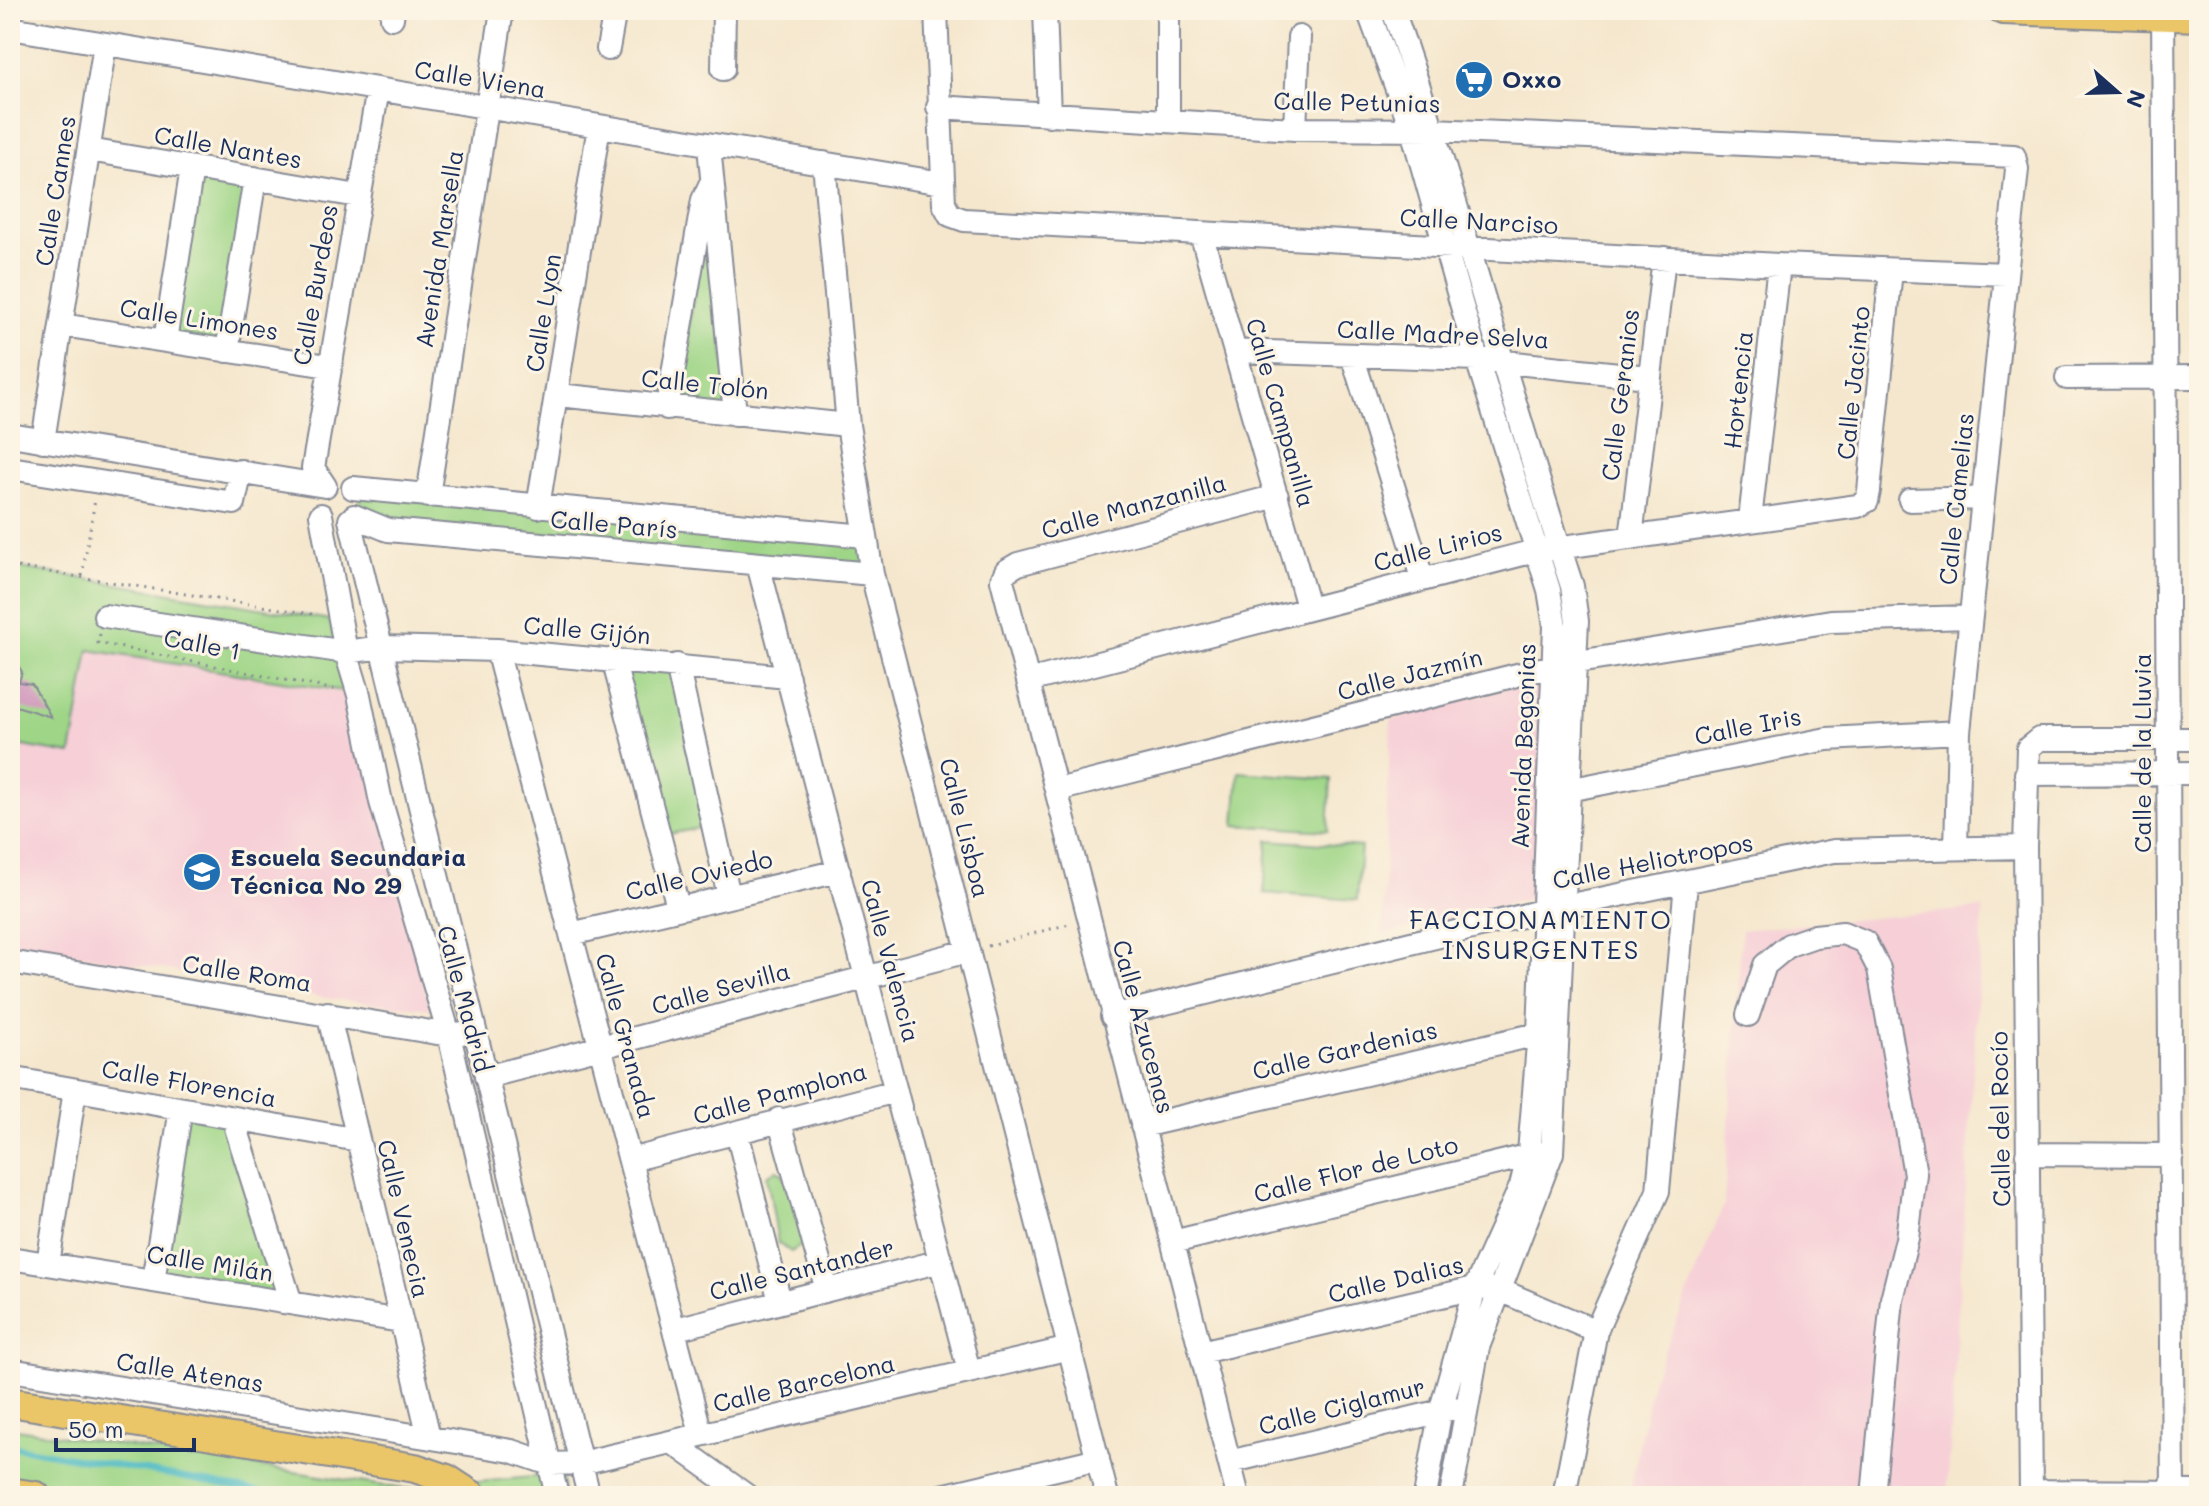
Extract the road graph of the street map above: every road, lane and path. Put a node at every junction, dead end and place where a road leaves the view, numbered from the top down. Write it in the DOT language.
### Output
graph roads {
  1 [pos="502,10"];
  2 [pos="615,10"];
  3 [pos="724,10"];
  4 [pos="936,10"];
  5 [pos="1045,10"];
  6 [pos="1368,10"];
  7 [pos="1393,10"];
  8 [pos="2003,10"];
  9 [pos="1168,13"];
  10 [pos="2163,14"];
  11 [pos="2199,17"];
  12 [pos="10,28"];
  13 [pos="1299,37"];
  14 [pos="105,44"];
  15 [pos="608,49"];
  16 [pos="723,69"];
  17 [pos="378,89"];
  18 [pos="489,107"];
  19 [pos="938,107"];
  20 [pos="1049,115"];
  21 [pos="1168,121"];
  22 [pos="599,126"];
  23 [pos="1295,129"];
  24 [pos="1423,130"];
  25 [pos="709,146"];
  26 [pos="89,150"];
  27 [pos="2014,156"];
  28 [pos="824,163"];
  29 [pos="192,168"];
  30 [pos="255,178"];
  31 [pos="713,181"];
  32 [pos="942,183"];
  33 [pos="358,196"];
  34 [pos="1201,233"];
  35 [pos="1455,247"];
  36 [pos="1664,258"];
  37 [pos="1779,265"];
  38 [pos="1891,270"];
  39 [pos="2006,274"];
  40 [pos="62,325"];
  41 [pos="165,341"];
  42 [pos="227,351"];
  43 [pos="1235,351"];
  44 [pos="1352,355"];
  45 [pos="1477,359"];
  46 [pos="1501,361"];
  47 [pos="328,366"];
  48 [pos="1648,377"];
  49 [pos="2199,377"];
  50 [pos="2067,378"];
  51 [pos="2168,378"];
  52 [pos="558,395"];
  53 [pos="667,408"];
  54 [pos="735,414"];
  55 [pos="848,425"];
  56 [pos="10,435"];
  57 [pos="43,441"];
  58 [pos="10,468"];
  59 [pos="241,471"];
  60 [pos="99,481"];
  61 [pos="325,486"];
  62 [pos="353,488"];
  63 [pos="428,496"];
  64 [pos="1277,496"];
  65 [pos="1983,498"];
  66 [pos="1910,500"];
  67 [pos="1867,501"];
  68 [pos="538,507"];
  69 [pos="321,515"];
  70 [pos="352,518"];
  71 [pos="1750,520"];
  72 [pos="865,536"];
  73 [pos="1631,538"];
  74 [pos="1559,547"];
  75 [pos="1535,551"];
  76 [pos="758,564"];
  77 [pos="10,566"];
  78 [pos="1006,571"];
  79 [pos="872,574"];
  80 [pos="82,577"];
  81 [pos="1422,578"];
  82 [pos="113,583"];
  83 [pos="1308,607"];
  84 [pos="105,616"];
  85 [pos="1971,617"];
  86 [pos="342,619"];
  87 [pos="382,647"];
  88 [pos="497,650"];
  89 [pos="346,652"];
  90 [pos="613,659"];
  91 [pos="1577,662"];
  92 [pos="677,665"];
  93 [pos="1553,666"];
  94 [pos="788,677"];
  95 [pos="1028,681"];
  96 [pos="359,695"];
  97 [pos="1959,732"];
  98 [pos="2169,739"];
  99 [pos="2199,739"];
  100 [pos="2199,773"];
  101 [pos="2026,774"];
  102 [pos="2169,774"];
  103 [pos="1057,790"];
  104 [pos="1559,791"];
  105 [pos="2025,847"];
  106 [pos="1956,848"];
  107 [pos="839,871"];
  108 [pos="1686,883"];
  109 [pos="729,896"];
  110 [pos="678,907"];
  111 [pos="1565,907"];
  112 [pos="1542,911"];
  113 [pos="1088,919"];
  114 [pos="571,934"];
  115 [pos="968,951"];
  116 [pos="10,962"];
  117 [pos="867,978"];
  118 [pos="328,1013"];
  119 [pos="1748,1015"];
  120 [pos="1112,1016"];
  121 [pos="1550,1031"];
  122 [pos="475,1032"];
  123 [pos="449,1035"];
  124 [pos="600,1047"];
  125 [pos="486,1077"];
  126 [pos="10,1078"];
  127 [pos="75,1090"];
  128 [pos="896,1091"];
  129 [pos="181,1109"];
  130 [pos="233,1118"];
  131 [pos="779,1119"];
  132 [pos="1142,1126"];
  133 [pos="737,1132"];
  134 [pos="358,1140"];
  135 [pos="1529,1153"];
  136 [pos="1552,1153"];
  137 [pos="2027,1154"];
  138 [pos="2172,1155"];
  139 [pos="630,1160"];
  140 [pos="1173,1242"];
  141 [pos="10,1258"];
  142 [pos="941,1261"];
  143 [pos="48,1264"];
  144 [pos="153,1281"];
  145 [pos="1486,1288"];
  146 [pos="827,1290"];
  147 [pos="780,1302"];
  148 [pos="291,1303"];
  149 [pos="401,1321"];
  150 [pos="676,1329"];
  151 [pos="1596,1331"];
  152 [pos="1070,1348"];
  153 [pos="1201,1352"];
  154 [pos="10,1370"];
  155 [pos="969,1371"];
  156 [pos="10,1402"];
  157 [pos="1467,1407"];
  158 [pos="1441,1409"];
  159 [pos="701,1434"];
  160 [pos="429,1437"];
  161 [pos="672,1442"];
  162 [pos="1098,1459"];
  163 [pos="1229,1462"];
  164 [pos="581,1463"];
  165 [pos="550,1464"];
  166 [pos="999,1489"];
  167 [pos="10,1492"];
  168 [pos="2199,1492"];
  169 [pos="2031,1494"];
  170 [pos="2173,1494"];
  171 [pos="36,1496"];
  172 [pos="473,1496"];
  173 [pos="557,1496"];
  174 [pos="589,1496"];
  175 [pos="747,1496"];
  176 [pos="942,1496"];
  177 [pos="1107,1496"];
  178 [pos="1238,1496"];
  179 [pos="1425,1496"];
  180 [pos="1451,1496"];
  181 [pos="1564,1496"];
  182 [pos="1873,1496"];
  1 -- 18 [label="street, Avenida Marsella"];
  2 -- 15 [label="street"];
  3 -- 16 [label="street"];
  4 -- 19 [label="street"];
  5 -- 20 [label="street"];
  6 -- 24 [label="street, Avenida Begonias"];
  7 -- 24 [label="street, Avenida Begonias"];
  8 -- 10 [label="main road"];
  9 -- 21 [label="street"];
  10 -- 11 [label="main road"];
  10 -- 51 [label="street, Calle de la Lluvia"];
  12 -- 14 [label="street, Calle Viena"];
  13 -- 23 [label="street"];
  14 -- 17 [label="street, Calle Viena"];
  14 -- 26 [label="street, Calle Cannes"];
  17 -- 18 [label="street, Calle Viena"];
  17 -- 33 [label="street, Calle Burdeos"];
  18 -- 22 [label="street, Calle Viena"];
  18 -- 63 [label="street, Avenida Marsella"];
  19 -- 20 [label="street, Calle Petunias"];
  19 -- 32 [label="street"];
  20 -- 21 [label="street, Calle Petunias"];
  21 -- 23 [label="street, Calle Petunias"];
  22 -- 25 [label="street, Calle Viena"];
  22 -- 52 [label="street, Calle Lyon"];
  23 -- 24 [label="street, Calle Petunias"];
  24 -- 27 [label="street, Calle Petunias"];
  24 -- 35 [label="street, Avenida Begonias"];
  25 -- 28 [label="street, Calle Viena"];
  25 -- 31 [label="street"];
  26 -- 29 [label="street, Calle Nantes"];
  26 -- 40 [label="street, Calle Cannes"];
  27 -- 39 [label="street, Calle Camelias"];
  28 -- 32 [label="street, Calle Viena"];
  28 -- 55 [label="street, Calle Lisboa"];
  29 -- 30 [label="street, Calle Nantes"];
  29 -- 41 [label="street"];
  30 -- 33 [label="street, Calle Nantes"];
  30 -- 42 [label="street"];
  31 -- 53 [label="street"];
  31 -- 54 [label="street"];
  32 -- 34 [label="street, Calle Narciso"];
  33 -- 47 [label="street, Calle Burdeos"];
  34 -- 35 [label="street, Calle Narciso"];
  34 -- 43 [label="street, Calle Campanilla"];
  35 -- 36 [label="street, Calle Narciso"];
  35 -- 45 [label="street, Avenida Begonias"];
  35 -- 46 [label="street, Avenida Begonias"];
  36 -- 37 [label="street, Calle Narciso"];
  36 -- 48 [label="street, Calle Geranios"];
  37 -- 38 [label="street, Calle Narciso"];
  37 -- 71 [label="street, Hortencia"];
  38 -- 39 [label="street, Calle Narciso"];
  38 -- 67 [label="street, Calle Jacinto"];
  39 -- 65 [label="street, Calle Camelias"];
  40 -- 41 [label="street, Calle Limones"];
  40 -- 57 [label="street, Calle Cannes"];
  41 -- 42 [label="street, Calle Limones"];
  42 -- 47 [label="street, Calle Limones"];
  43 -- 44 [label="street, Calle Madre Selva"];
  43 -- 64 [label="street, Calle Campanilla"];
  44 -- 45 [label="street, Calle Madre Selva"];
  44 -- 81 [label="street"];
  45 -- 46 [label="street, Calle Madre Selva"];
  45 -- 75 [label="street, Avenida Begonias"];
  46 -- 48 [label="street, Calle Madre Selva"];
  46 -- 74 [label="street, Avenida Begonias"];
  47 -- 61 [label="street, Calle Burdeos"];
  48 -- 73 [label="street, Calle Geranios"];
  49 -- 51 [label="street"];
  50 -- 51 [label="street"];
  51 -- 98 [label="street, Calle de la Lluvia"];
  52 -- 53 [label="street, Calle Tolón"];
  52 -- 68 [label="street, Calle Lyon"];
  53 -- 54 [label="street, Calle Tolón"];
  54 -- 55 [label="street, Calle Tolón"];
  55 -- 72 [label="street, Calle Lisboa"];
  56 -- 57 [label="street"];
  57 -- 59 [label="street"];
  58 -- 60 [label="street"];
  59 -- 60 [label="street"];
  59 -- 61 [label="street"];
  60 -- 80 [label="path"];
  61 -- 62 [label="street"];
  61 -- 69 [label="street"];
  62 -- 63 [label="street, Calle París"];
  62 -- 70 [label="street"];
  63 -- 68 [label="street, Calle París"];
  64 -- 78 [label="street, Calle Manzanilla"];
  64 -- 83 [label="street, Calle Campanilla"];
  65 -- 66 [label="street"];
  65 -- 85 [label="street, Calle Camelias"];
  67 -- 71 [label="street, Calle Lirios"];
  68 -- 72 [label="street, Calle París"];
  69 -- 70 [label="street"];
  69 -- 86 [label="street, Calle Madrid"];
  70 -- 76 [label="street, Calle París"];
  70 -- 87 [label="street, Calle Madrid"];
  71 -- 73 [label="street, Calle Lirios"];
  72 -- 79 [label="street, Calle Lisboa"];
  73 -- 74 [label="street, Calle Lirios"];
  74 -- 75 [label="street, Calle Lirios"];
  74 -- 91 [label="street, Avenida Begonias"];
  75 -- 81 [label="street, Calle Lirios"];
  75 -- 93 [label="street, Avenida Begonias"];
  76 -- 79 [label="street, Calle París"];
  76 -- 94 [label="street, Calle Valencia"];
  77 -- 80 [label="path"];
  78 -- 95 [label="street, Calle Azucenas"];
  79 -- 115 [label="street, Calle Lisboa"];
  80 -- 82 [label="path"];
  81 -- 83 [label="street, Calle Lirios"];
  82 -- 84 [label="path, Calle 1"];
  82 -- 86 [label="path"];
  83 -- 95 [label="street, Calle Lirios"];
  84 -- 89 [label="street, Calle Gijón"];
  84 -- 96 [label="path, Calle 1"];
  85 -- 91 [label="street, Calle Jazmín"];
  85 -- 97 [label="street, Calle Camelias"];
  86 -- 89 [label="street, Calle Madrid"];
  87 -- 88 [label="street, Calle Gijón"];
  87 -- 89 [label="street, Calle Gijón"];
  87 -- 122 [label="street, Calle Madrid"];
  88 -- 90 [label="street, Calle Gijón"];
  88 -- 114 [label="street, Calle Granada"];
  89 -- 96 [label="street, Calle Madrid"];
  90 -- 92 [label="street, Calle Gijón"];
  90 -- 110 [label="street"];
  91 -- 93 [label="street, Calle Jazmín"];
  91 -- 104 [label="street, Avenida Begonias"];
  92 -- 94 [label="street, Calle Gijón"];
  92 -- 109 [label="street"];
  93 -- 103 [label="street, Calle Jazmín"];
  93 -- 104 [label="street, Avenida Begonias"];
  94 -- 107 [label="street, Calle Valencia"];
  95 -- 103 [label="street, Calle Azucenas"];
  96 -- 123 [label="street, Calle Madrid"];
  97 -- 104 [label="street, Calle Iris"];
  97 -- 106 [label="street, Calle Camelias"];
  98 -- 99 [label="street"];
  98 -- 101 [label="street, Calle del Rocío"];
  98 -- 102 [label="street, Calle de la Lluvia"];
  100 -- 102 [label="street"];
  101 -- 102 [label="street"];
  101 -- 105 [label="street, Calle del Rocío"];
  102 -- 138 [label="street, Calle de la Lluvia"];
  103 -- 113 [label="street, Calle Azucenas"];
  104 -- 111 [label="street, Avenida Begonias"];
  104 -- 112 [label="street, Avenida Begonias"];
  105 -- 106 [label="street, Calle Heliotropos"];
  105 -- 137 [label="street, Calle del Rocío"];
  106 -- 108 [label="street, Calle Heliotropos"];
  107 -- 109 [label="street, Calle Oviedo"];
  107 -- 117 [label="street, Calle Valencia"];
  108 -- 111 [label="street, Calle Heliotropos"];
  108 -- 151 [label="street"];
  109 -- 110 [label="street, Calle Oviedo"];
  110 -- 114 [label="street, Calle Oviedo"];
  111 -- 112 [label="street, Calle Heliotropos"];
  111 -- 121 [label="street, Avenida Begonias"];
  112 -- 120 [label="street, Calle Heliotropos"];
  112 -- 121 [label="street, Avenida Begonias"];
  113 -- 115 [label="path"];
  113 -- 120 [label="street, Calle Azucenas"];
  114 -- 124 [label="street, Calle Granada"];
  115 -- 117 [label="street, Calle Sevilla"];
  115 -- 152 [label="street, Calle Lisboa"];
  116 -- 118 [label="street, Calle Roma"];
  117 -- 124 [label="street, Calle Sevilla"];
  117 -- 128 [label="street, Calle Valencia"];
  118 -- 123 [label="street, Calle Roma"];
  118 -- 134 [label="street, Calle Venecia"];
  119 -- 182 [label="street"];
  120 -- 132 [label="street, Calle Azucenas"];
  121 -- 132 [label="street, Calle Gardenias"];
  121 -- 135 [label="street, Avenida Begonias"];
  121 -- 136 [label="street, Avenida Begonias"];
  122 -- 123 [label="street, Calle Roma"];
  122 -- 125 [label="street, Calle Madrid"];
  123 -- 165 [label="street, Calle Madrid"];
  124 -- 125 [label="street, Calle Sevilla"];
  124 -- 139 [label="street, Calle Granada"];
  125 -- 164 [label="street, Calle Madrid"];
  126 -- 127 [label="street, Calle Florencia"];
  127 -- 129 [label="street, Calle Florencia"];
  127 -- 143 [label="street"];
  128 -- 131 [label="street, Calle Pamplona"];
  128 -- 142 [label="street, Calle Valencia"];
  129 -- 130 [label="street, Calle Florencia"];
  129 -- 144 [label="street"];
  130 -- 134 [label="street, Calle Florencia"];
  130 -- 148 [label="street"];
  131 -- 133 [label="street, Calle Pamplona"];
  131 -- 146 [label="street"];
  132 -- 140 [label="street, Calle Azucenas"];
  133 -- 139 [label="street, Calle Pamplona"];
  133 -- 147 [label="street"];
  134 -- 149 [label="street, Calle Venecia"];
  135 -- 136 [label="street, Calle Flor de Loto"];
  135 -- 140 [label="street, Calle Flor de Loto"];
  135 -- 145 [label="street, Avenida Begonias"];
  136 -- 145 [label="street, Avenida Begonias"];
  137 -- 138 [label="street"];
  137 -- 169 [label="street, Calle del Rocío"];
  138 -- 170 [label="street, Calle de la Lluvia"];
  139 -- 150 [label="street, Calle Granada"];
  140 -- 153 [label="street, Calle Azucenas"];
  141 -- 143 [label="street, Calle Milán"];
  142 -- 146 [label="street, Calle Santander"];
  142 -- 155 [label="street, Calle Valencia"];
  143 -- 144 [label="street, Calle Milán"];
  144 -- 148 [label="street, Calle Milán"];
  145 -- 151 [label="street, Calle Dalias"];
  145 -- 153 [label="street, Calle Dalias"];
  145 -- 157 [label="street, Avenida Begonias"];
  145 -- 158 [label="street, Avenida Begonias"];
  146 -- 147 [label="street, Calle Santander"];
  147 -- 150 [label="street, Calle Santander"];
  148 -- 149 [label="street, Calle Milán"];
  149 -- 160 [label="street, Calle Venecia"];
  150 -- 159 [label="street, Calle Granada"];
  151 -- 181 [label="street"];
  152 -- 155 [label="street, Calle Barcelona"];
  152 -- 162 [label="street, Calle Lisboa"];
  153 -- 163 [label="street, Calle Azucenas"];
  154 -- 160 [label="street, Calle Atenas"];
  155 -- 159 [label="street, Calle Barcelona"];
  156 -- 172 [label="main road"];
  157 -- 158 [label="street, Calle Ciglamur"];
  157 -- 180 [label="street, Avenida Begonias"];
  158 -- 163 [label="street, Calle Ciglamur"];
  158 -- 179 [label="street, Avenida Begonias"];
  159 -- 161 [label="street, Calle Barcelona"];
  160 -- 165 [label="street, Calle Atenas"];
  161 -- 164 [label="street, Calle Barcelona"];
  161 -- 175 [label="street"];
  162 -- 166 [label="street"];
  162 -- 177 [label="street, Calle Lisboa"];
  163 -- 178 [label="street, Calle Azucenas"];
  164 -- 165 [label="street, Calle Barcelona"];
  164 -- 174 [label="street, Calle Madrid"];
  165 -- 173 [label="street, Calle Madrid"];
  166 -- 176 [label="street"];
  167 -- 171 [label="main road"];
  168 -- 170 [label="street"];
  169 -- 170 [label="street"];
}
